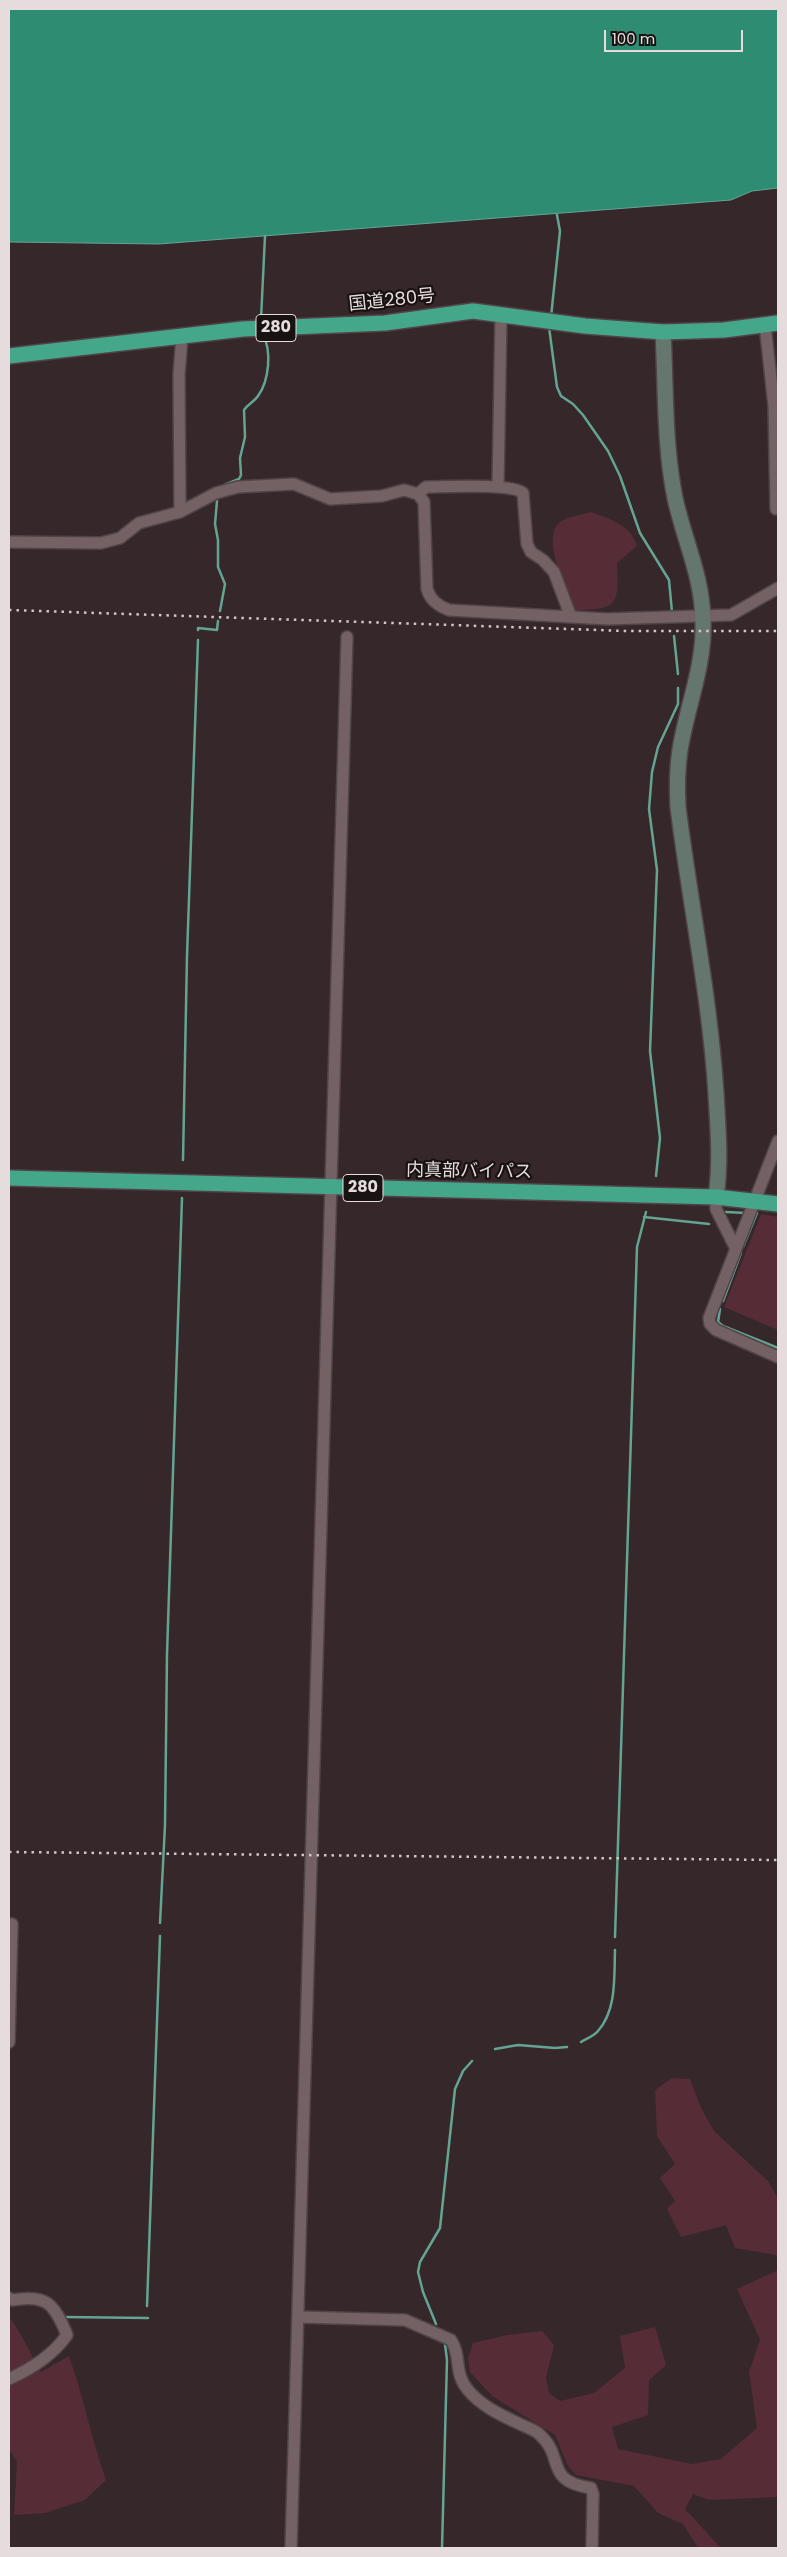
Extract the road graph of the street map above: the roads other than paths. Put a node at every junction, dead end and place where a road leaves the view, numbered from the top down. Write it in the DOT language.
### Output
graph roads {
  1 [pos="501,313"];
  2 [pos="772,324"];
  3 [pos="663,332"];
  4 [pos="182,337"];
  5 [pos="9,356"];
  6 [pos="498,487"];
  7 [pos="418,494"];
  8 [pos="776,509"];
  9 [pos="180,512"];
  10 [pos="9,542"];
  11 [pos="778,588"];
  12 [pos="571,617"];
  13 [pos="703,617"];
  14 [pos="347,637"];
  15 [pos="778,1141"];
  16 [pos="9,1178"];
  17 [pos="332,1188"];
  18 [pos="716,1197"];
  19 [pos="754,1201"];
  20 [pos="778,1204"];
  21 [pos="735,1247"];
  22 [pos="778,1357"];
  23 [pos="9,1924"];
  24 [pos="9,2042"];
  25 [pos="9,2298"];
  26 [pos="299,2317"];
  27 [pos="9,2379"];
  28 [pos="291,2548"];
  29 [pos="592,2548"];
  1 -- 3 [label="highway, 国道280号 / 280"];
  1 -- 4 [label="highway, 国道280号 / 280"];
  1 -- 6 [label="street"];
  2 -- 3 [label="highway, 国道280号 / 280"];
  2 -- 8 [label="street"];
  3 -- 13 [label="street"];
  4 -- 5 [label="highway, 国道280号 / 280"];
  4 -- 9 [label="street"];
  6 -- 7 [label="street"];
  6 -- 12 [label="street"];
  7 -- 9 [label="street"];
  7 -- 12 [label="street"];
  9 -- 10 [label="street"];
  11 -- 13 [label="street"];
  12 -- 13 [label="street"];
  13 -- 18 [label="street"];
  14 -- 17 [label="street"];
  15 -- 19 [label="street"];
  16 -- 17 [label="highway, 内真部バイパス / 280"];
  17 -- 18 [label="highway, 内真部バイパス / 280"];
  17 -- 26 [label="street"];
  18 -- 19 [label="highway, 内真部バイパス / 280"];
  18 -- 21 [label="street"];
  19 -- 20 [label="highway, 内真部バイパス / 280"];
  19 -- 21 [label="street"];
  21 -- 22 [label="street"];
  23 -- 24 [label="street"];
  25 -- 27 [label="street"];
  26 -- 28 [label="street"];
  26 -- 29 [label="street"];
}
